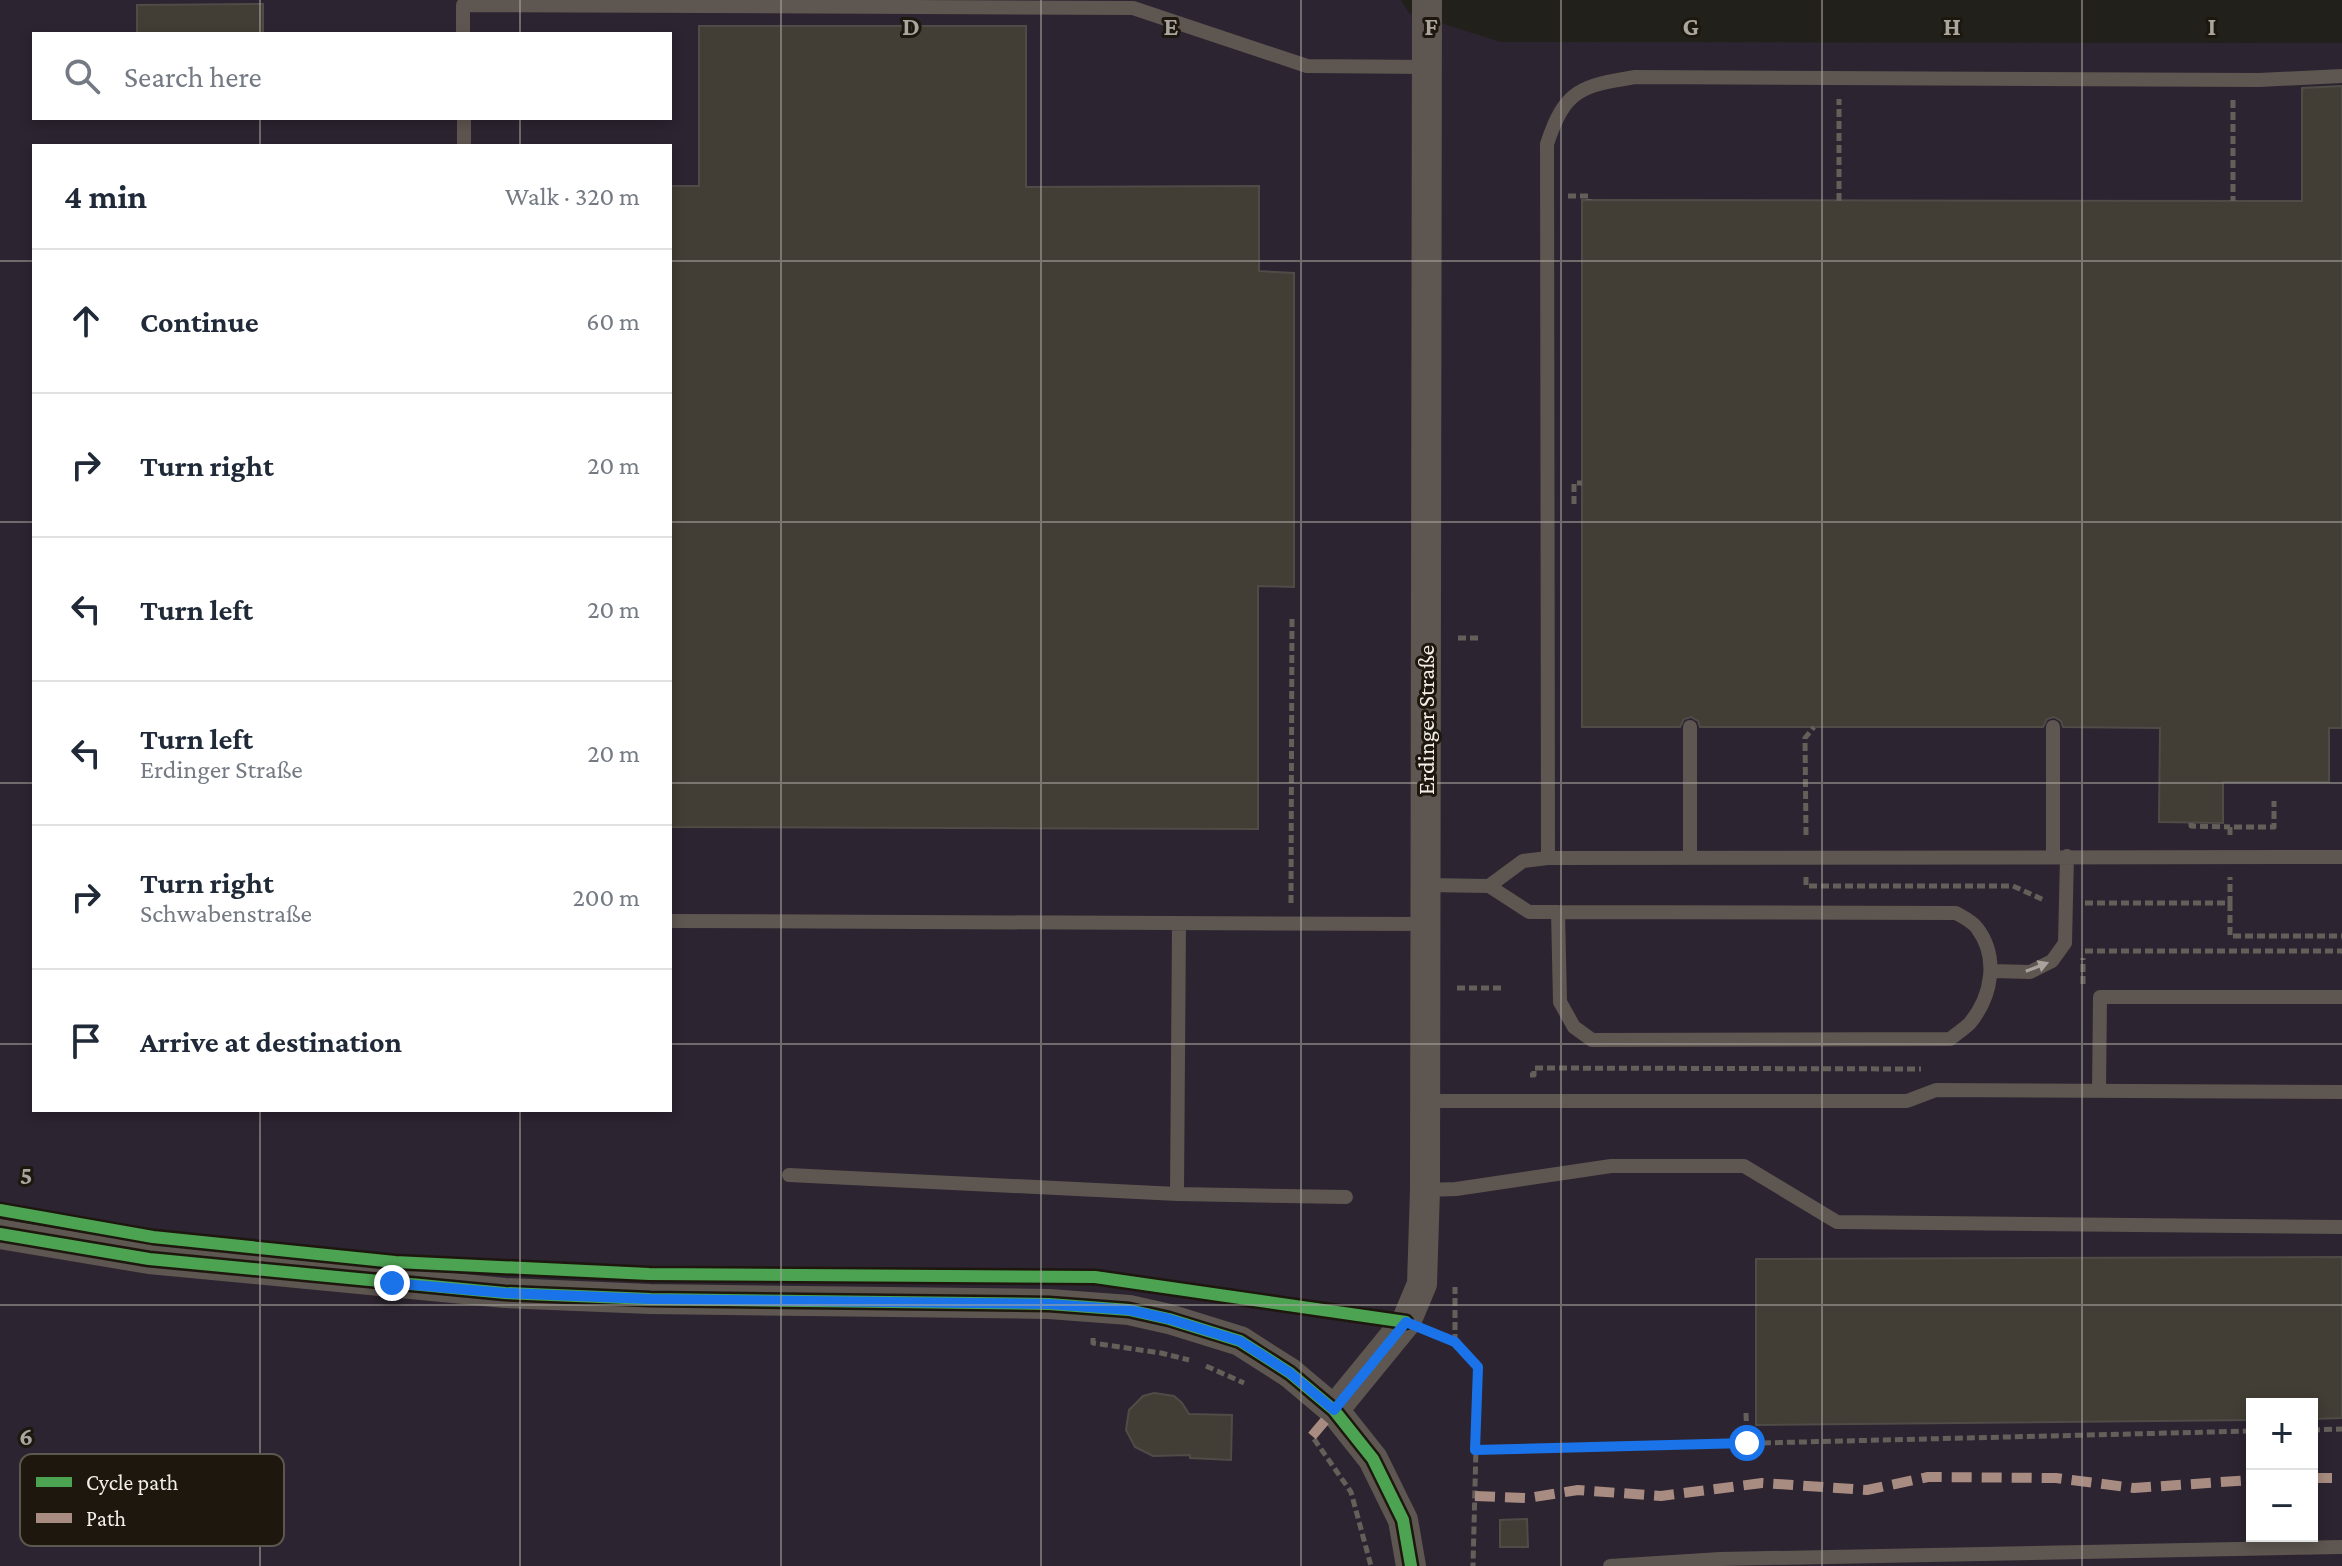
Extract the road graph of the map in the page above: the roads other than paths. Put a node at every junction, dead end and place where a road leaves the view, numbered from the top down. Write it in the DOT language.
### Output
graph roads {
  1 [pos="1427,0"];
  2 [pos="463,32"];
  3 [pos="1427,67"];
  4 [pos="2342,76"];
  5 [pos="464,120"];
  6 [pos="464,144"];
  7 [pos="1690,727"];
  8 [pos="2053,727"];
  9 [pos="2060,856"];
  10 [pos="1690,857"];
  11 [pos="2342,857"];
  12 [pos="1548,858"];
  13 [pos="1425,885"];
  14 [pos="1489,886"];
  15 [pos="1558,912"];
  16 [pos="672,921"];
  17 [pos="1179,924"];
  18 [pos="1425,924"];
  19 [pos="1992,971"];
  20 [pos="2342,997"];
  21 [pos="2099,1091"];
  22 [pos="2342,1092"];
  23 [pos="1425,1101"];
  24 [pos="789,1175"];
  25 [pos="1425,1190"];
  26 [pos="1177,1194"];
  27 [pos="1346,1197"];
  28 [pos="2342,1227"];
  29 [pos="0,1234"];
  30 [pos="1334,1410"];
  31 [pos="2342,1547"];
  32 [pos="1411,1566"];
  33 [pos="1610,1566"];
  1 -- 3 [label="street, Erdinger Straße"];
  2 -- 3 [label="lane"];
  3 -- 13 [label="street, Erdinger Straße"];
  4 -- 12 [label="lane"];
  5 -- 6 [label="lane"];
  7 -- 10 [label="lane"];
  8 -- 9 [label="lane"];
  9 -- 10 [label="lane"];
  9 -- 11 [label="lane"];
  19 -- 9 [label="lane, one-way"];
  10 -- 12 [label="lane"];
  12 -- 14 [label="lane"];
  13 -- 14 [label="lane"];
  13 -- 18 [label="street, Erdinger Straße"];
  14 -- 15 [label="lane"];
  15 -- 19 [label="lane"];
  15 -- 19 [label="lane"];
  16 -- 17 [label="lane"];
  17 -- 18 [label="lane"];
  17 -- 26 [label="lane"];
  18 -- 23 [label="street, Erdinger Straße"];
  20 -- 21 [label="lane"];
  21 -- 22 [label="lane"];
  21 -- 23 [label="lane"];
  23 -- 25 [label="street, Erdinger Straße"];
  24 -- 26 [label="lane"];
  25 -- 28 [label="lane"];
  25 -- 30 [label="street, Erdinger Straße"];
  26 -- 27 [label="lane"];
  29 -- 30 [label="street"];
  30 -- 32 [label="street"];
  31 -- 33 [label="lane"];
}
